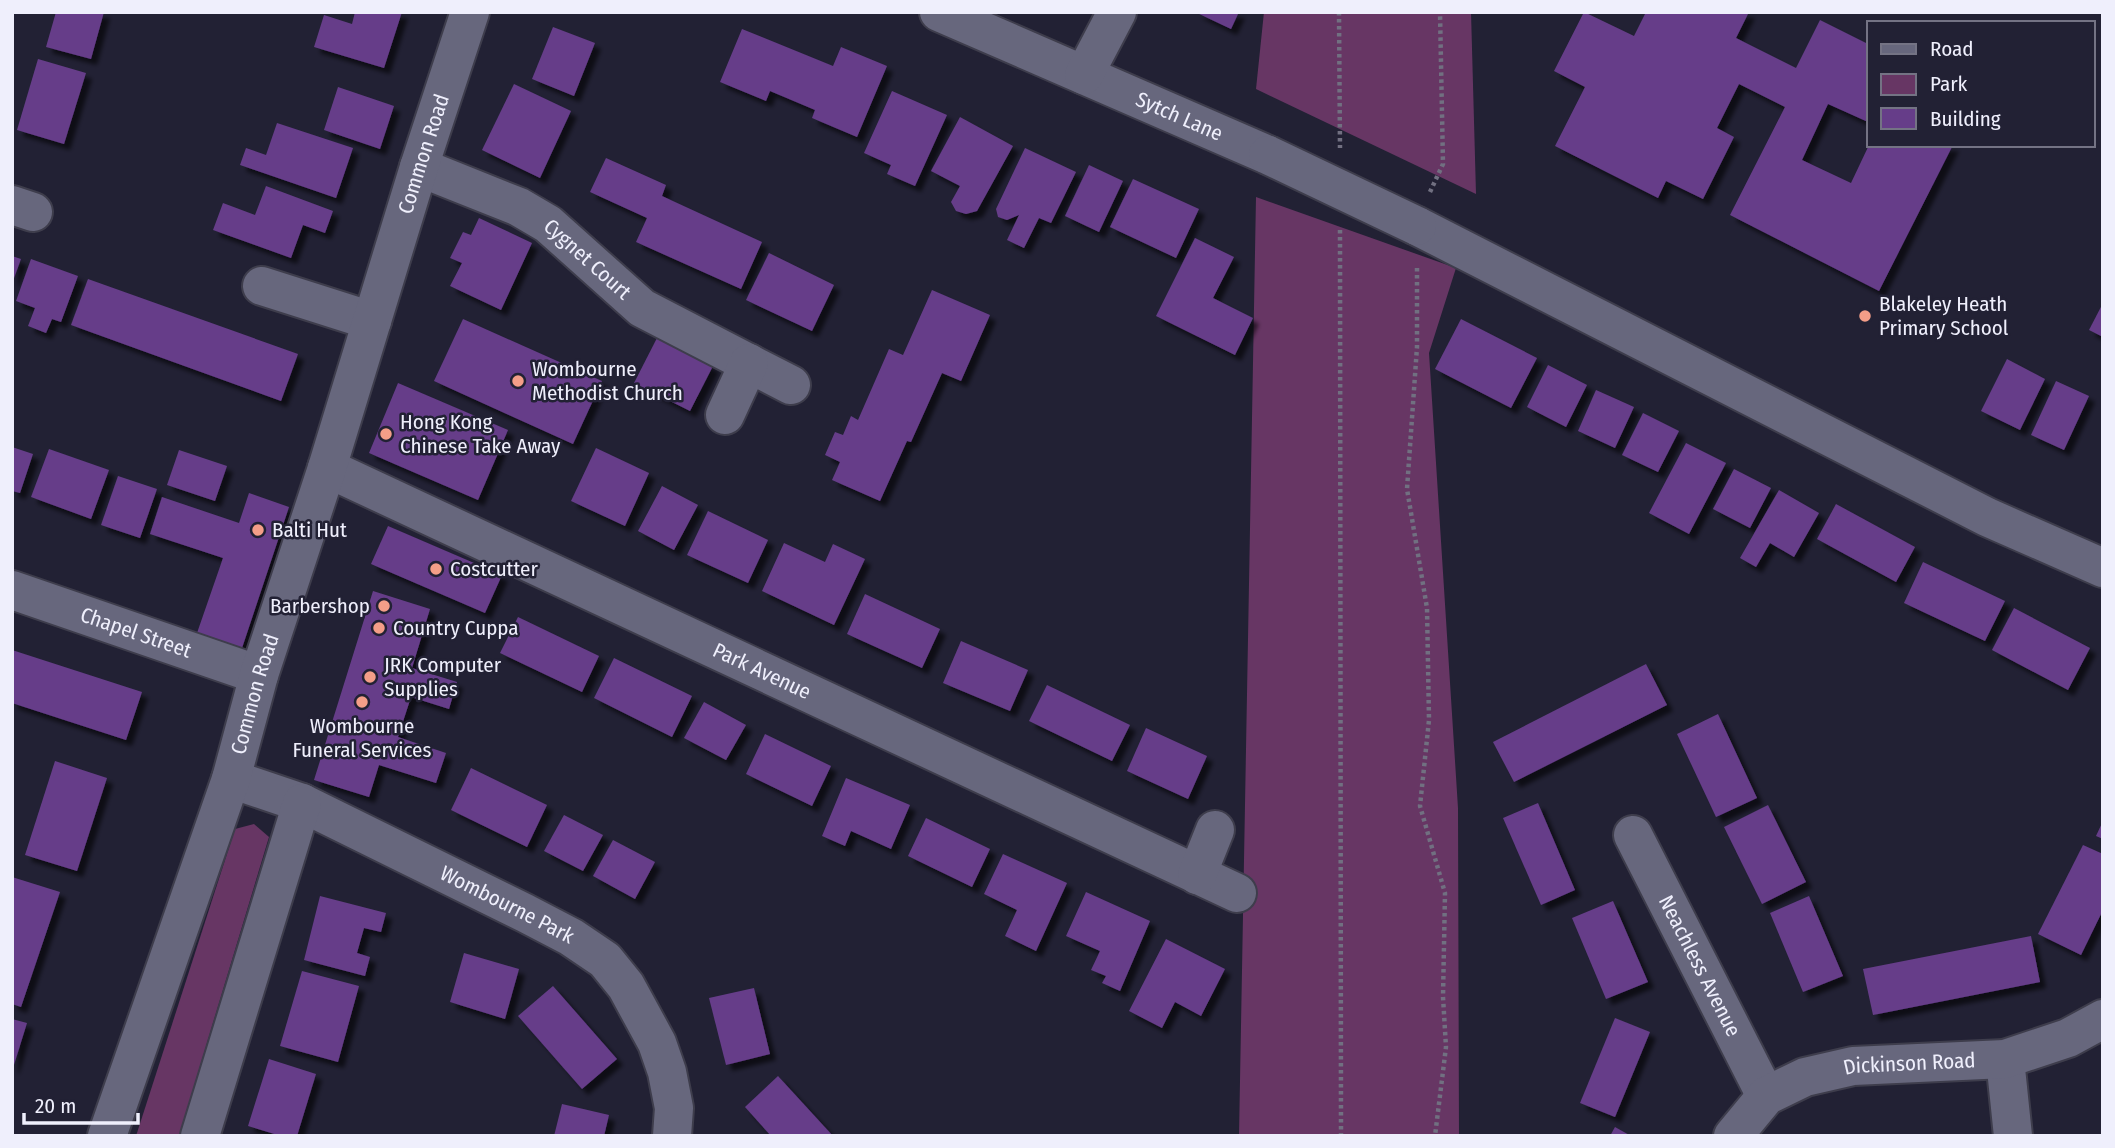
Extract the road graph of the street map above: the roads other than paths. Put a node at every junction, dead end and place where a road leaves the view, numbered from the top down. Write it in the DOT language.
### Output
graph roads {
  1 [pos="470,12"];
  2 [pos="939,12"];
  3 [pos="1117,12"];
  4 [pos="1084,75"];
  5 [pos="419,167"];
  6 [pos="262,286"];
  7 [pos="372,321"];
  8 [pos="749,363"];
  9 [pos="791,385"];
  10 [pos="725,415"];
  11 [pos="327,468"];
  12 [pos="2101,562"];
  13 [pos="12,590"];
  14 [pos="259,675"];
  15 [pos="231,779"];
  16 [pos="302,803"];
  17 [pos="1215,830"];
  18 [pos="1633,835"];
  19 [pos="1197,874"];
  20 [pos="1237,893"];
  21 [pos="2103,1019"];
  22 [pos="2005,1059"];
  23 [pos="1766,1096"];
  24 [pos="107,1136"];
  25 [pos="200,1136"];
  26 [pos="672,1136"];
  27 [pos="1733,1136"];
  28 [pos="2013,1136"];
  1 -- 5 [label="street, Common Road"];
  2 -- 4 [label="street, Sytch Lane"];
  3 -- 4 [label="street"];
  4 -- 12 [label="street, Sytch Lane, bridge"];
  5 -- 7 [label="street, Common Road"];
  5 -- 8 [label="street, Cygnet Court"];
  6 -- 7 [label="street"];
  7 -- 11 [label="street, Common Road"];
  8 -- 9 [label="street, Cygnet Court"];
  8 -- 10 [label="street"];
  11 -- 14 [label="street, Common Road"];
  11 -- 19 [label="street, Park Avenue"];
  13 -- 14 [label="street, Chapel Street"];
  14 -- 15 [label="street, Common Road"];
  15 -- 16 [label="street, Wombourne Park"];
  15 -- 24 [label="street, Common Road"];
  16 -- 25 [label="street"];
  16 -- 26 [label="street, Wombourne Park"];
  17 -- 19 [label="street"];
  18 -- 23 [label="street, Neachless Avenue"];
  19 -- 20 [label="street, Park Avenue"];
  21 -- 22 [label="street, Dickinson Road"];
  22 -- 23 [label="street, Dickinson Road"];
  22 -- 28 [label="street"];
  23 -- 27 [label="street, Dickinson Road"];
}
